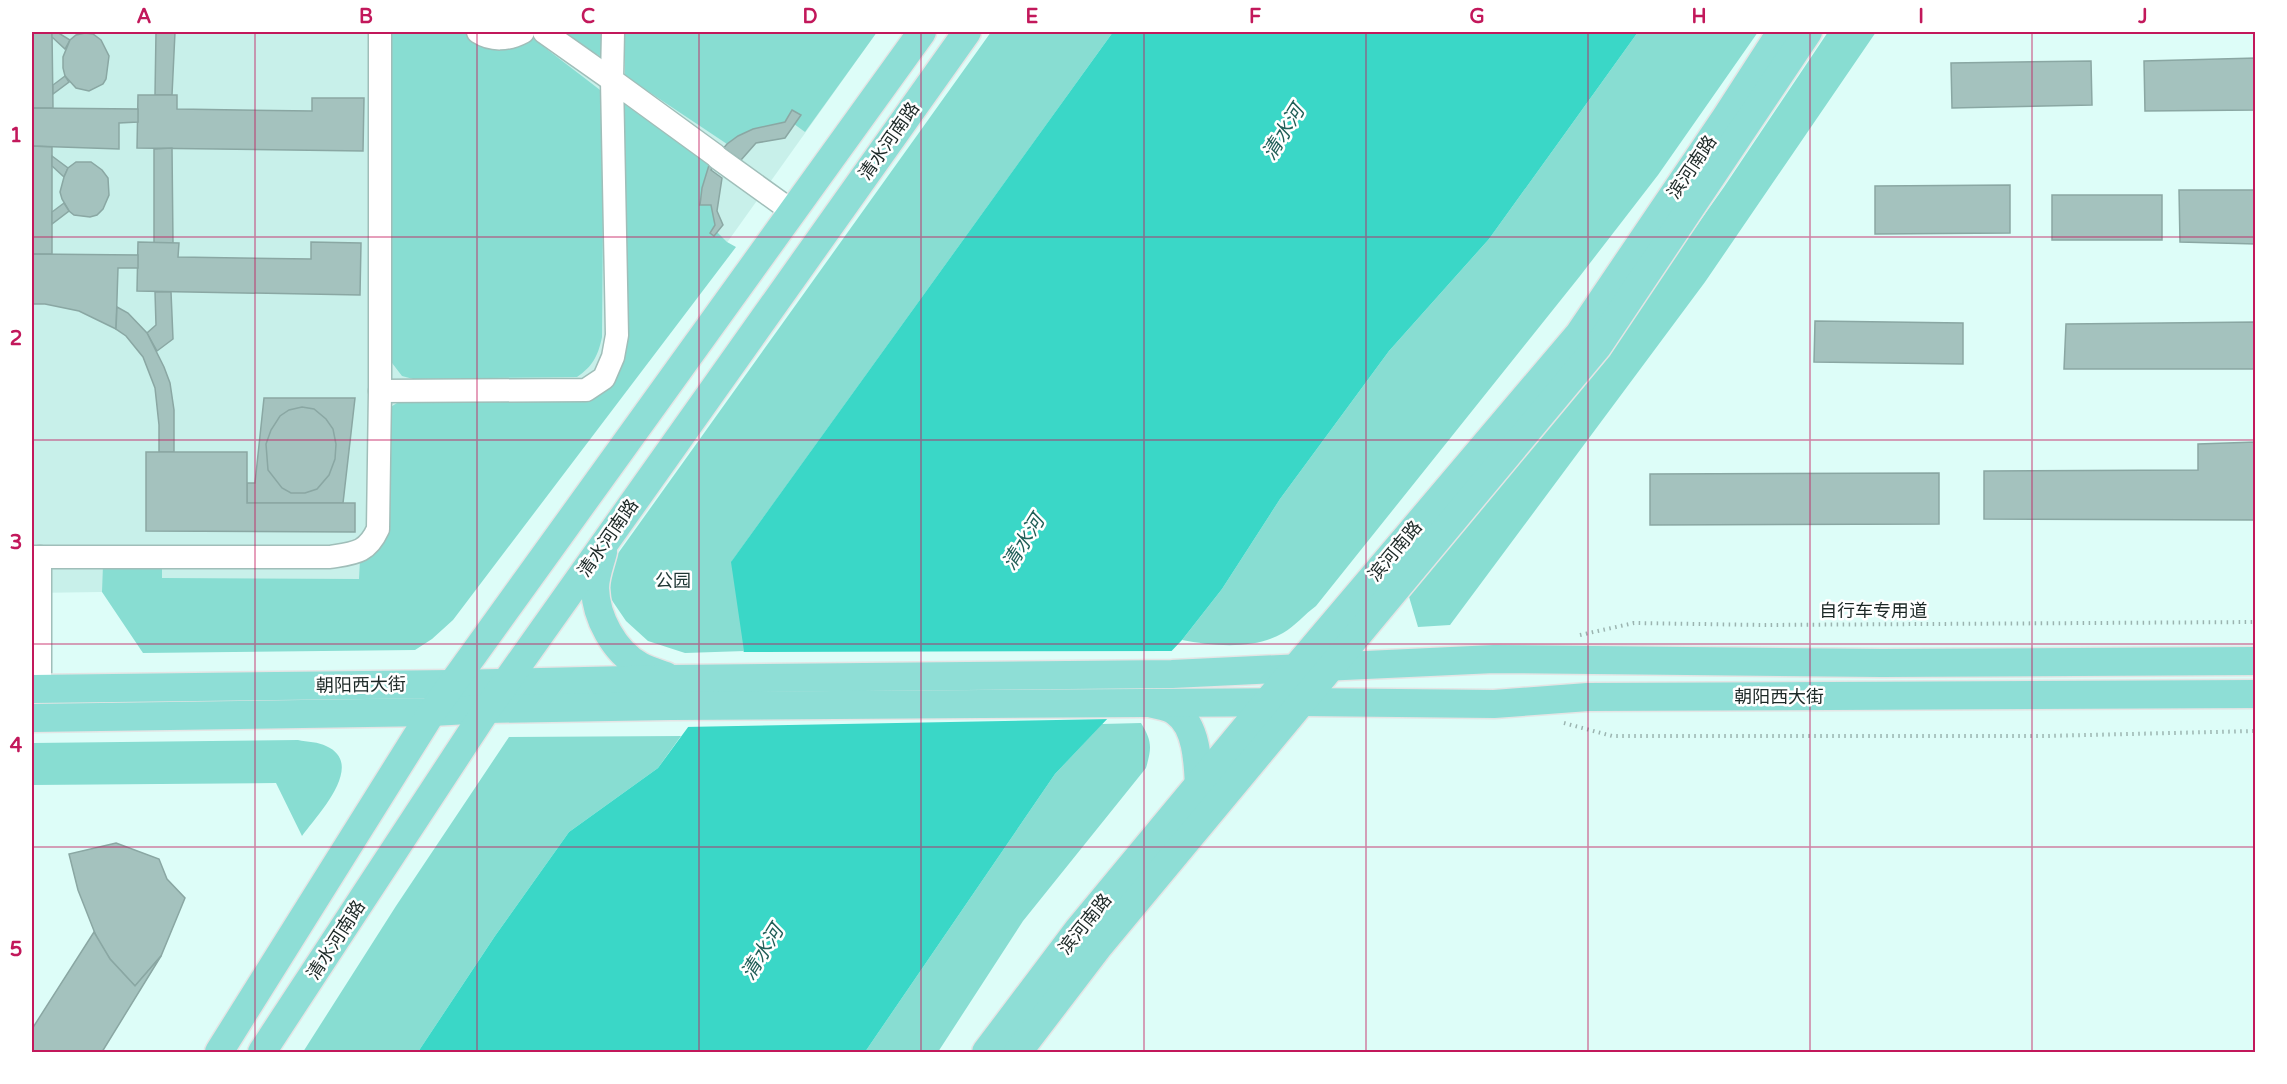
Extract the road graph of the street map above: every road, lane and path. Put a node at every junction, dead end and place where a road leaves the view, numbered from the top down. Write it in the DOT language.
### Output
graph roads {
  1 [pos="380,32"];
  2 [pos="478,32"];
  3 [pos="523,32"];
  4 [pos="544,32"];
  5 [pos="613,32"];
  6 [pos="922,32"];
  7 [pos="967,32"];
  8 [pos="1780,32"];
  9 [pos="1808,32"];
  10 [pos="612,80"];
  11 [pos="793,212"];
  12 [pos="380,391"];
  13 [pos="605,542"];
  14 [pos="36,557"];
  15 [pos="2256,622"];
  16 [pos="1577,636"];
  17 [pos="2256,661"];
  18 [pos="1331,667"];
  19 [pos="1297,668"];
  20 [pos="506,682"];
  21 [pos="452,684"];
  22 [pos="678,688"];
  23 [pos="36,689"];
  24 [pos="2256,694"];
  25 [pos="1267,702"];
  26 [pos="1303,702"];
  27 [pos="1151,703"];
  28 [pos="487,709"];
  29 [pos="432,712"];
  30 [pos="32,718"];
  31 [pos="1558,722"];
  32 [pos="2256,731"];
  33 [pos="1199,787"];
  34 [pos="219,1053"];
  35 [pos="262,1053"];
  36 [pos="986,1053"];
  37 [pos="1018,1053"];
  1 -- 12 [label="lane"];
  2 -- 3 [label="lane"];
  4 -- 10 [label="lane"];
  5 -- 10 [label="lane"];
  6 -- 11 [label="main road, 清水河南路"];
  7 -- 13 [label="main road, 清水河南路"];
  8 -- 19 [label="main road, 滨河南路"];
  9 -- 18 [label="main road, 滨河南路"];
  10 -- 11 [label="lane"];
  10 -- 12 [label="lane"];
  11 -- 21 [label="main road, 清水河南路"];
  12 -- 14 [label="lane"];
  13 -- 20 [label="main road, 清水河南路"];
  13 -- 22 [label="main road"];
  14 -- 23 [label="lane"];
  15 -- 16 [label="path, 自行车专用道"];
  17 -- 18 [label="main road, 朝阳西大街"];
  18 -- 19 [label="main road, 朝阳西大街"];
  18 -- 26 [label="main road, 滨河南路"];
  19 -- 22 [label="main road, 朝阳西大街"];
  19 -- 25 [label="main road, 滨河南路"];
  20 -- 21 [label="main road, 朝阳西大街"];
  20 -- 22 [label="main road, 朝阳西大街"];
  20 -- 28 [label="main road, 清水河南路"];
  21 -- 23 [label="main road, 朝阳西大街"];
  21 -- 29 [label="main road, 清水河南路"];
  22 -- 27 [label="main road, 朝阳西大街"];
  22 -- 28 [label="main road, 朝阳西大街"];
  24 -- 26 [label="main road, 朝阳西大街"];
  25 -- 26 [label="main road, 朝阳西大街"];
  25 -- 27 [label="main road, 朝阳西大街"];
  25 -- 33 [label="main road, 滨河南路"];
  26 -- 37 [label="main road, 滨河南路"];
  27 -- 33 [label="main road"];
  28 -- 29 [label="main road, 朝阳西大街"];
  28 -- 35 [label="main road, 清水河南路"];
  29 -- 30 [label="main road, 朝阳西大街"];
  29 -- 34 [label="main road, 清水河南路"];
  31 -- 32 [label="path"];
  33 -- 36 [label="main road, 滨河南路"];
}
